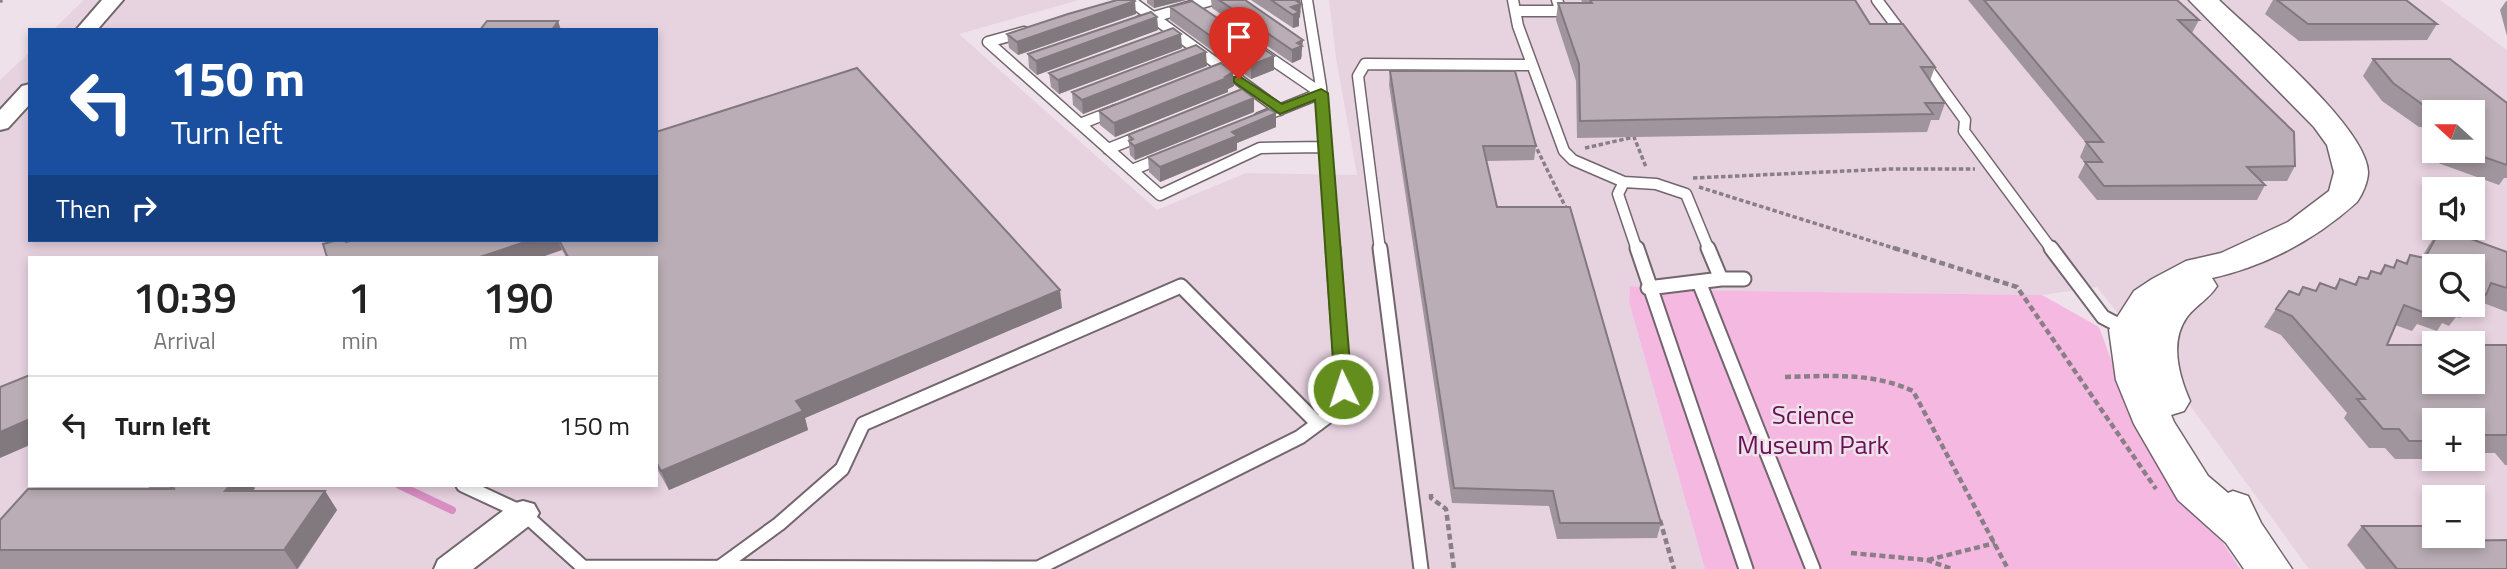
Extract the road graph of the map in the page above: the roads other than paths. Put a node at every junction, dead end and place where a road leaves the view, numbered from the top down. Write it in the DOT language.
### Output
graph roads {
  1 [pos="113,0"];
  2 [pos="1212,0"];
  3 [pos="1307,0"];
  4 [pos="1557,0"];
  5 [pos="1877,0"];
  6 [pos="2203,0"];
  7 [pos="1133,1"];
  8 [pos="1118,5"];
  9 [pos="1193,5"];
  10 [pos="1514,5"];
  11 [pos="1204,13"];
  12 [pos="1152,17"];
  13 [pos="1127,26"];
  14 [pos="1040,27"];
  15 [pos="88,28"];
  16 [pos="1174,33"];
  17 [pos="1162,38"];
  18 [pos="1246,42"];
  19 [pos="1909,44"];
  20 [pos="1304,45"];
  21 [pos="1198,50"];
  22 [pos="1315,53"];
  23 [pos="1185,55"];
  24 [pos="1917,55"];
  25 [pos="1027,61"];
  26 [pos="1014,65"];
  27 [pos="1532,65"];
  28 [pos="1223,68"];
  29 [pos="1210,74"];
  30 [pos="1048,79"];
  31 [pos="1035,84"];
  32 [pos="1254,90"];
  33 [pos="28,93"];
  34 [pos="1321,93"];
  35 [pos="1241,95"];
  36 [pos="1070,98"];
  37 [pos="1057,103"];
  38 [pos="1132,103"];
  39 [pos="1280,110"];
  40 [pos="0,123"];
  41 [pos="1080,124"];
  42 [pos="1243,125"];
  43 [pos="1156,129"];
  44 [pos="1326,147"];
  45 [pos="1108,149"];
  46 [pos="1181,150"];
  47 [pos="1132,170"];
  48 [pos="1624,182"];
  49 [pos="1721,279"];
  50 [pos="1744,279"];
  51 [pos="1699,282"];
  52 [pos="1648,288"];
  53 [pos="2143,335"];
  54 [pos="1318,424"];
  55 [pos="467,487"];
  56 [pos="523,513"];
  57 [pos="719,567"];
  58 [pos="450,569"];
  59 [pos="1421,569"];
  60 [pos="1746,569"];
  61 [pos="1812,569"];
  62 [pos="2269,569"];
  1 -- 15 [label="street"];
  2 -- 9 [label="lane"];
  3 -- 22 [label="lane"];
  4 -- 10 [label="lane"];
  5 -- 19 [label="lane"];
  6 -- 53 [label="street"];
  7 -- 8 [label="lane"];
  7 -- 12 [label="lane"];
  9 -- 11 [label="lane"];
  9 -- 12 [label="lane"];
  10 -- 27 [label="lane"];
  12 -- 13 [label="lane"];
  12 -- 16 [label="lane"];
  14 -- 26 [label="lane"];
  16 -- 17 [label="lane"];
  16 -- 21 [label="lane"];
  18 -- 34 [label="lane"];
  20 -- 22 [label="lane"];
  21 -- 23 [label="lane"];
  21 -- 28 [label="lane"];
  22 -- 34 [label="lane"];
  24 -- 53 [label="lane"];
  25 -- 26 [label="lane"];
  26 -- 31 [label="lane"];
  27 -- 48 [label="lane"];
  27 -- 59 [label="lane"];
  28 -- 29 [label="lane"];
  28 -- 32 [label="lane"];
  30 -- 31 [label="lane"];
  31 -- 37 [label="lane"];
  32 -- 35 [label="lane"];
  32 -- 39 [label="lane"];
  33 -- 40 [label="street"];
  34 -- 39 [label="lane"];
  34 -- 44 [label="lane"];
  36 -- 37 [label="lane"];
  37 -- 41 [label="lane"];
  38 -- 41 [label="lane"];
  39 -- 42 [label="lane"];
  41 -- 45 [label="lane"];
  43 -- 45 [label="lane"];
  44 -- 47 [label="lane"];
  44 -- 54 [label="lane"];
  45 -- 47 [label="lane"];
  46 -- 47 [label="lane"];
  48 -- 49 [label="lane"];
  48 -- 52 [label="lane"];
  49 -- 50 [label="lane"];
  49 -- 51 [label="lane"];
  51 -- 52 [label="lane"];
  51 -- 61 [label="lane"];
  52 -- 60 [label="lane"];
  53 -- 62 [label="street"];
  54 -- 57 [label="lane"];
  54 -- 57 [label="lane"];
  55 -- 56 [label="lane"];
  56 -- 57 [label="lane"];
  56 -- 58 [label="street"];
}
